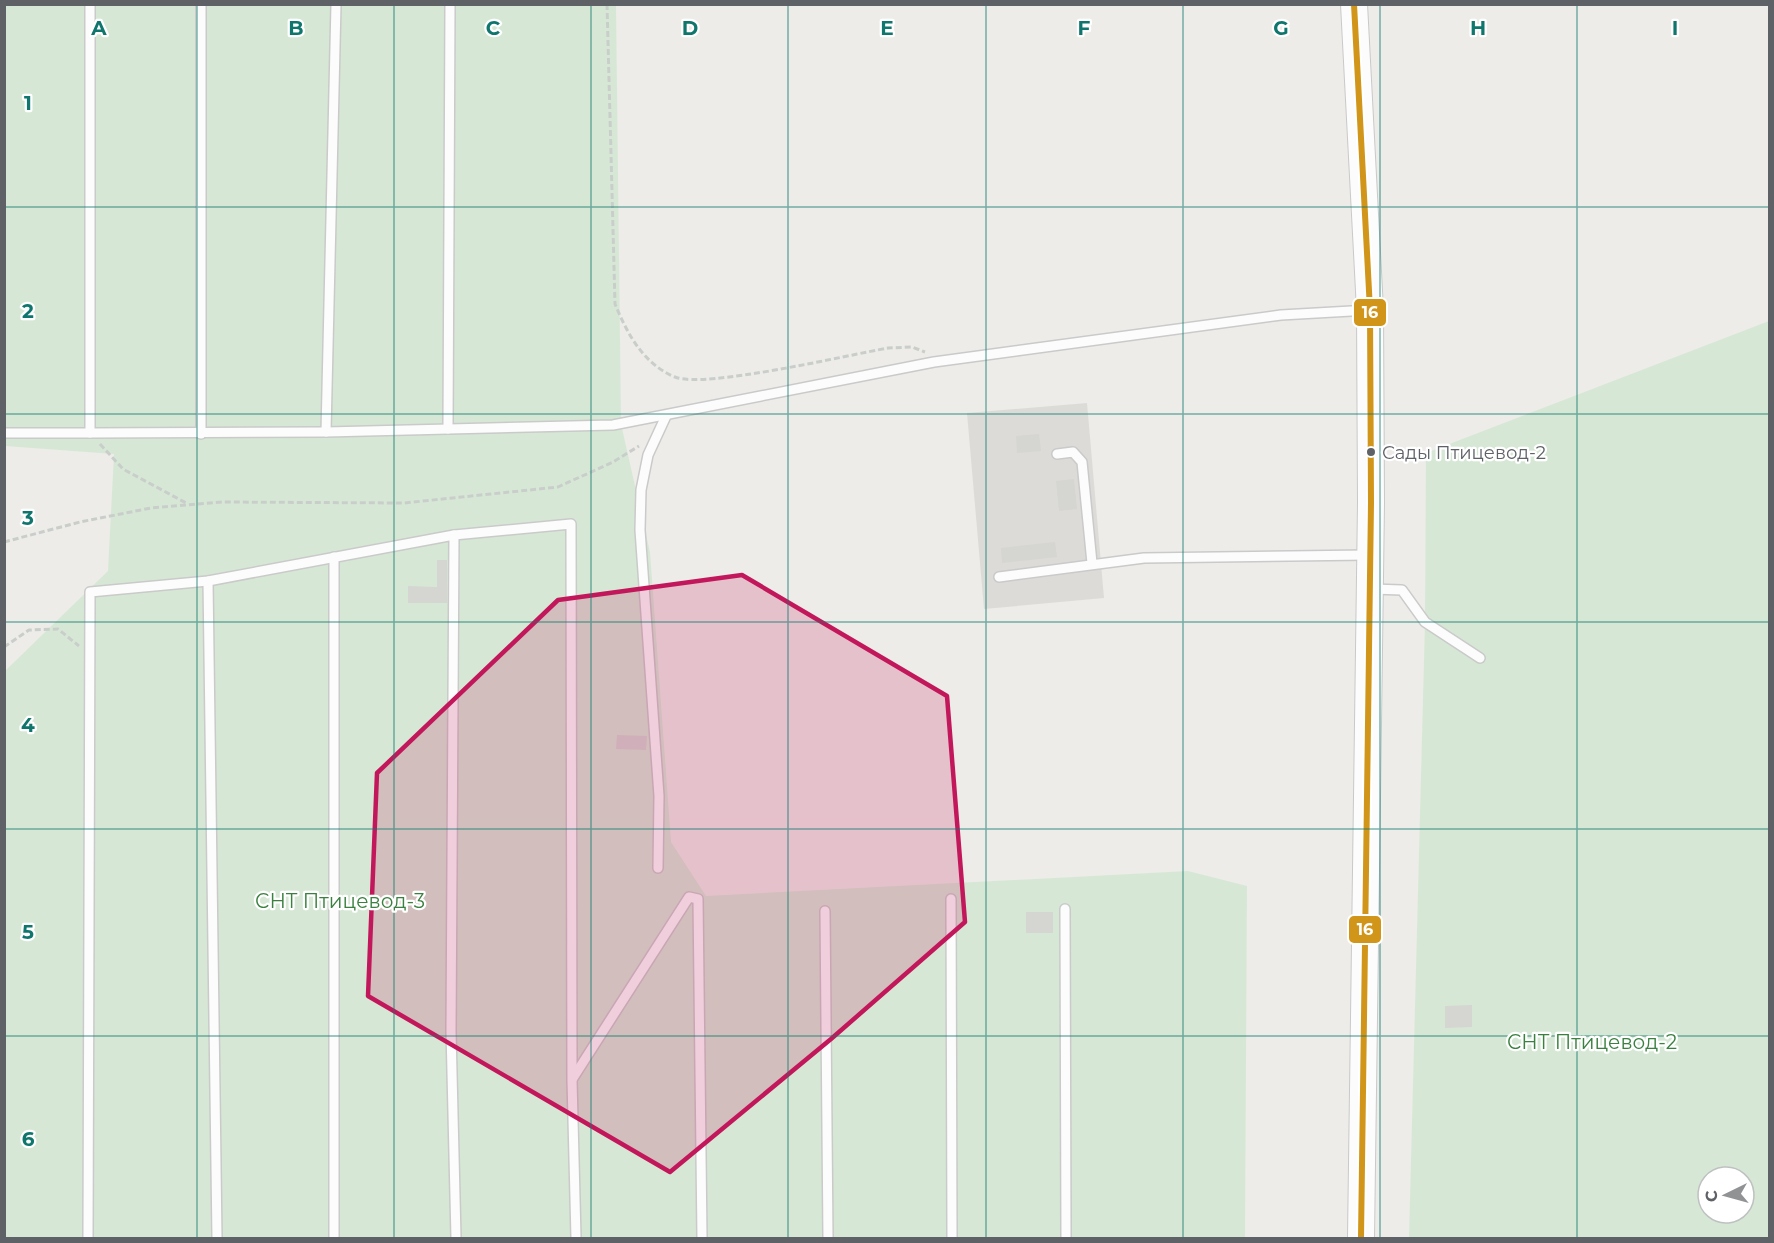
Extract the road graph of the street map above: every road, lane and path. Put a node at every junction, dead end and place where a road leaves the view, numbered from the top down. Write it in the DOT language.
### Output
graph roads {
  1 [pos="90,4"];
  2 [pos="201,4"];
  3 [pos="336,4"];
  4 [pos="450,4"];
  5 [pos="607,4"];
  6 [pos="1354,4"];
  7 [pos="1370,310"];
  8 [pos="934,362"];
  9 [pos="666,416"];
  10 [pos="448,429"];
  11 [pos="4,432"];
  12 [pos="326,432"];
  13 [pos="90,433"];
  14 [pos="201,434"];
  15 [pos="646,438"];
  16 [pos="1057,454"];
  17 [pos="189,505"];
  18 [pos="454,535"];
  19 [pos="4,542"];
  20 [pos="1371,555"];
  21 [pos="334,557"];
  22 [pos="1092,563"];
  23 [pos="999,577"];
  24 [pos="208,581"];
  25 [pos="1372,589"];
  26 [pos="4,647"];
  27 [pos="90,654"];
  28 [pos="1480,658"];
  29 [pos="658,868"];
  30 [pos="951,899"];
  31 [pos="1065,909"];
  32 [pos="825,911"];
  33 [pos="572,1080"];
  34 [pos="88,1239"];
  35 [pos="217,1239"];
  36 [pos="334,1239"];
  37 [pos="456,1239"];
  38 [pos="576,1239"];
  39 [pos="702,1239"];
  40 [pos="828,1239"];
  41 [pos="952,1239"];
  42 [pos="1066,1239"];
  43 [pos="1361,1239"];
  1 -- 13 [label="lane"];
  2 -- 14 [label="lane"];
  3 -- 12 [label="lane"];
  4 -- 10 [label="lane"];
  5 -- 8 [label="path"];
  6 -- 7 [label="main road"];
  7 -- 8 [label="lane"];
  7 -- 20 [label="main road"];
  8 -- 9 [label="lane"];
  9 -- 10 [label="lane"];
  9 -- 29 [label="lane"];
  10 -- 12 [label="lane"];
  11 -- 13 [label="lane"];
  12 -- 14 [label="lane"];
  13 -- 14 [label="lane"];
  13 -- 17 [label="path"];
  15 -- 17 [label="path"];
  16 -- 22 [label="lane"];
  17 -- 19 [label="path"];
  18 -- 21 [label="lane"];
  18 -- 33 [label="lane"];
  18 -- 37 [label="lane"];
  20 -- 22 [label="lane"];
  20 -- 25 [label="main road"];
  21 -- 24 [label="lane"];
  21 -- 36 [label="lane"];
  22 -- 23 [label="lane"];
  24 -- 27 [label="lane"];
  24 -- 35 [label="lane"];
  25 -- 28 [label="lane"];
  25 -- 43 [label="main road"];
  26 -- 27 [label="path"];
  27 -- 34 [label="lane"];
  30 -- 41 [label="lane"];
  31 -- 42 [label="lane"];
  32 -- 40 [label="lane"];
  33 -- 38 [label="lane"];
  33 -- 39 [label="lane"];
}
